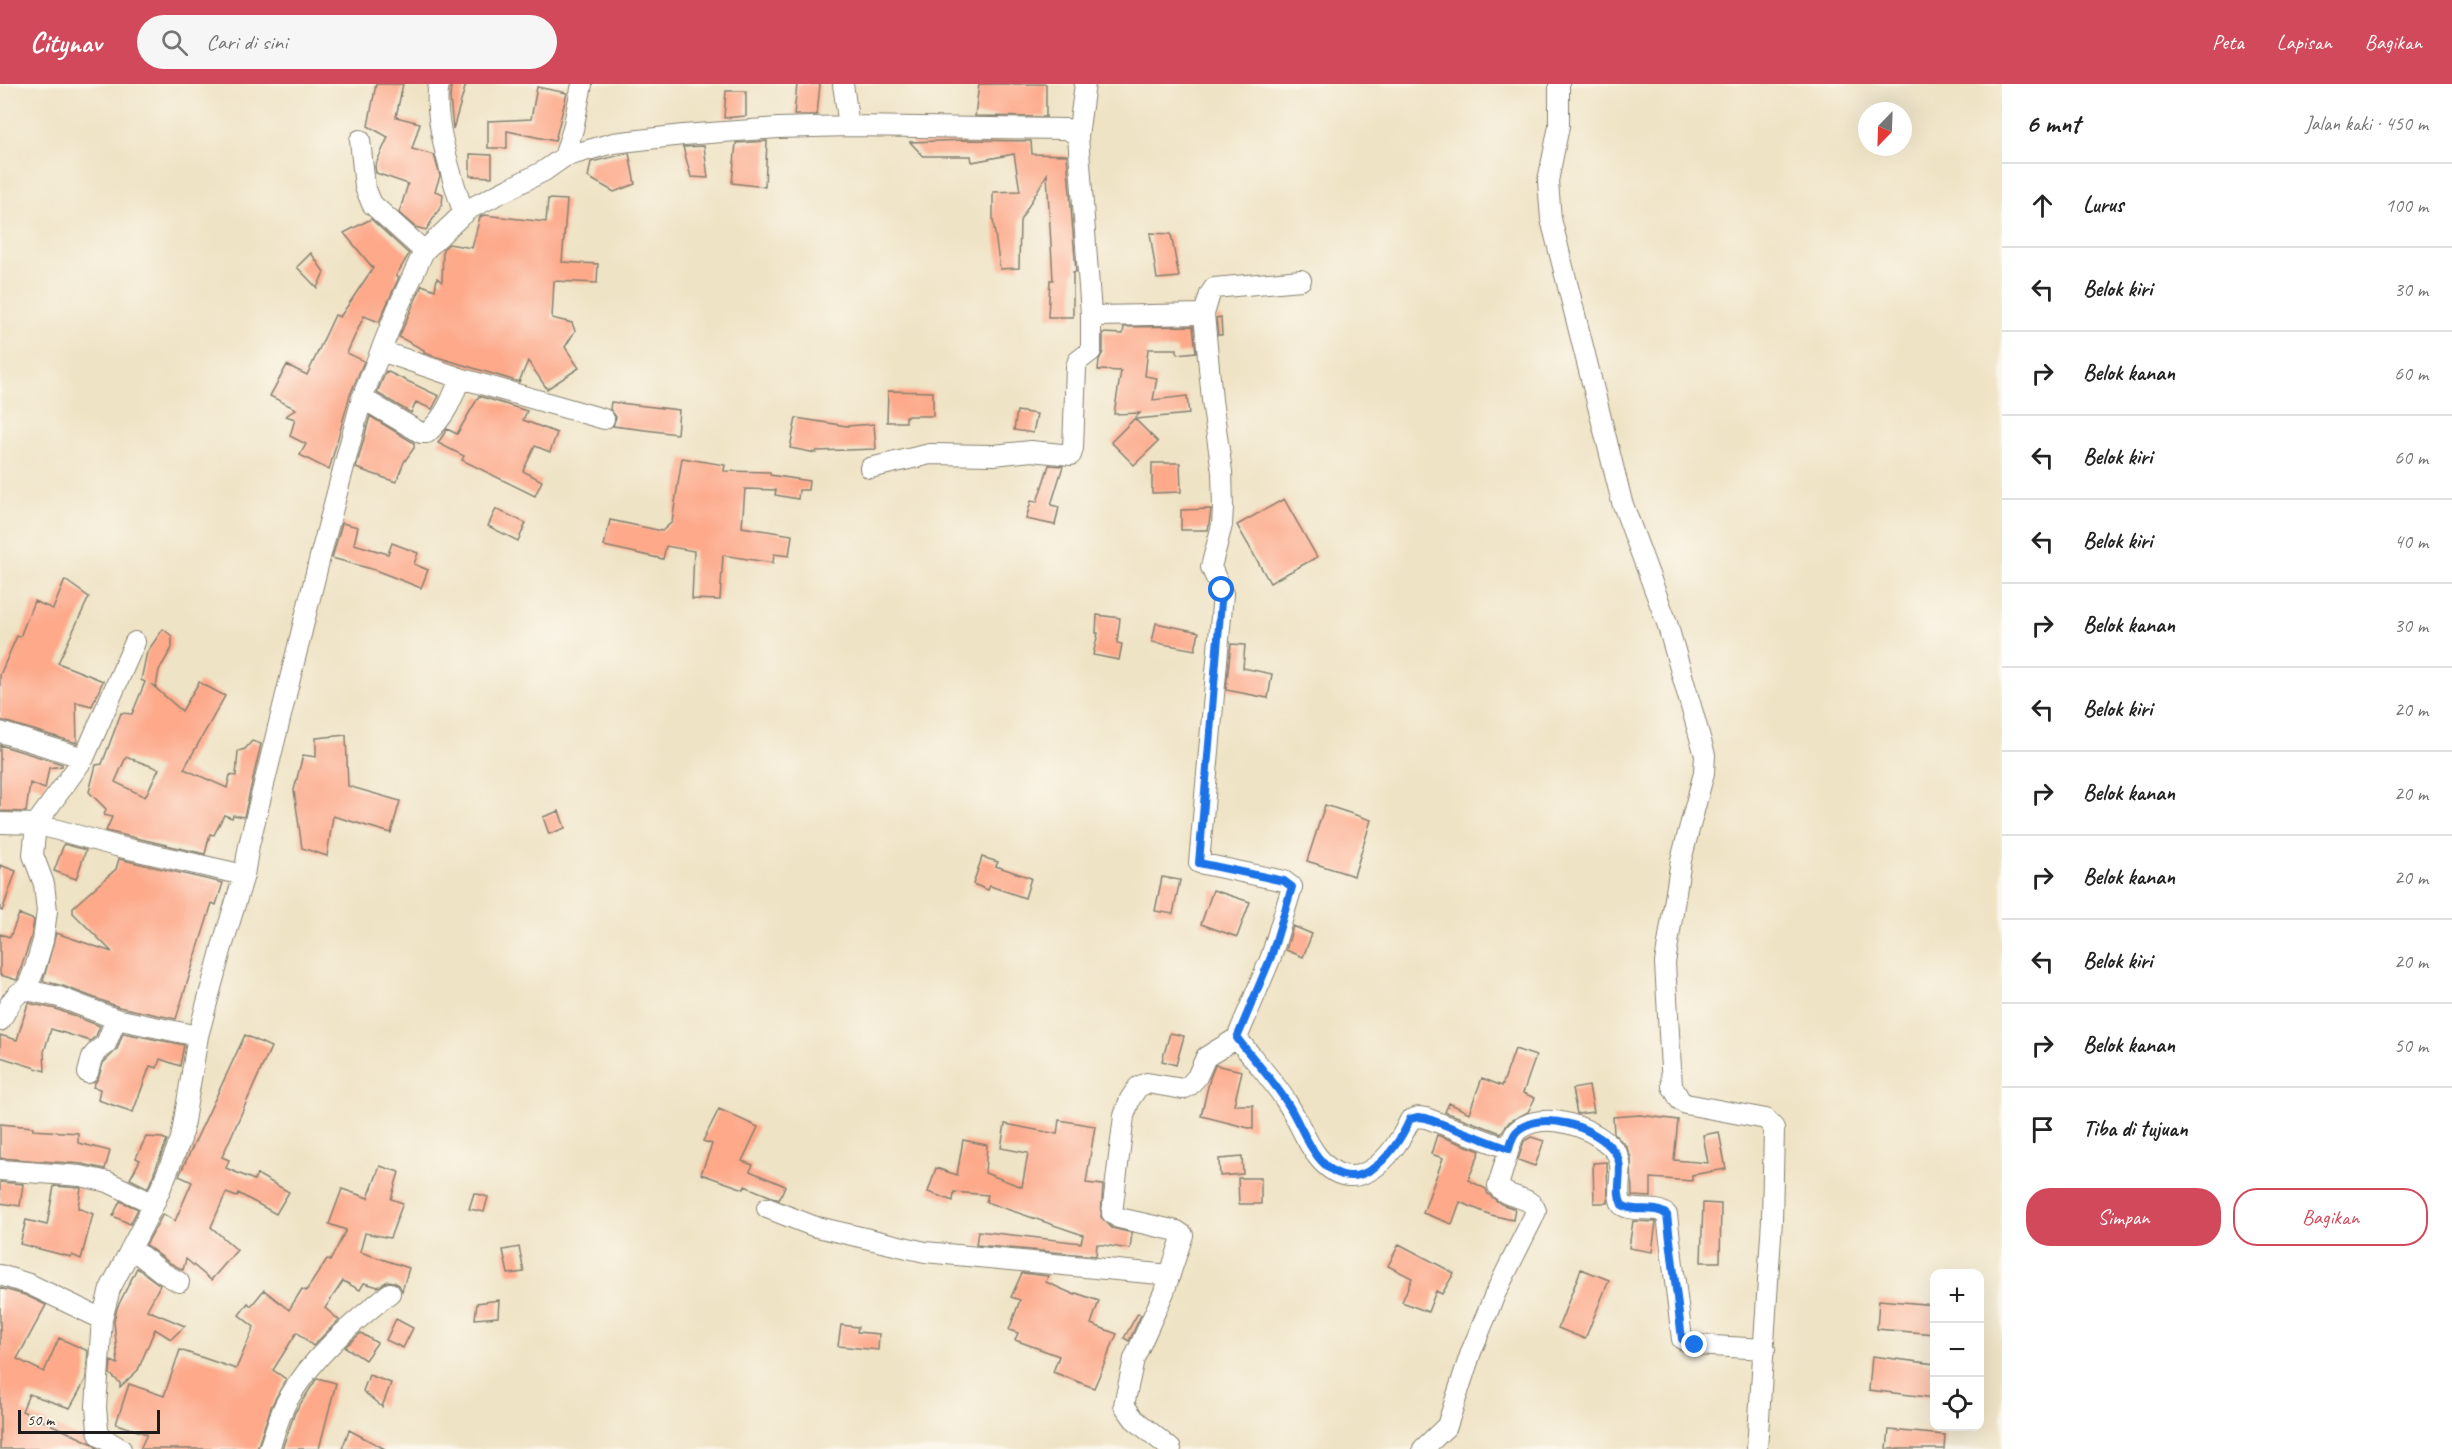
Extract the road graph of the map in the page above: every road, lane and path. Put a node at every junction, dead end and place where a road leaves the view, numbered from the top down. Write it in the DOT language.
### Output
graph roads {
  1 [pos="439,84"];
  2 [pos="582,84"];
  3 [pos="843,84"];
  4 [pos="1085,84"];
  5 [pos="1559,84"];
  6 [pos="849,126"];
  7 [pos="1078,136"];
  8 [pos="360,140"];
  9 [pos="564,157"];
  10 [pos="464,214"];
  11 [pos="424,251"];
  12 [pos="1301,280"];
  13 [pos="1091,314"];
  14 [pos="1204,314"];
  15 [pos="381,351"];
  16 [pos="460,378"];
  17 [pos="362,398"];
  18 [pos="604,419"];
  19 [pos="870,468"];
  20 [pos="135,642"];
  21 [pos="0,732"];
  22 [pos="84,758"];
  23 [pos="0,823"];
  24 [pos="36,824"];
  25 [pos="244,875"];
  26 [pos="26,990"];
  27 [pos="116,1019"];
  28 [pos="0,1021"];
  29 [pos="198,1036"];
  30 [pos="1237,1038"];
  31 [pos="88,1073"];
  32 [pos="1509,1149"];
  33 [pos="0,1170"];
  34 [pos="154,1204"];
  35 [pos="767,1208"];
  36 [pos="131,1248"];
  37 [pos="0,1275"];
  38 [pos="1170,1275"];
  39 [pos="179,1282"];
  40 [pos="390,1293"];
  41 [pos="102,1319"];
  42 [pos="1765,1349"];
  43 [pos="121,1449"];
  44 [pos="269,1449"];
  45 [pos="1172,1449"];
  46 [pos="1424,1449"];
  47 [pos="1756,1449"];
  1 -- 10 [label="street"];
  2 -- 9 [label="street"];
  3 -- 6 [label="street"];
  4 -- 7 [label="street"];
  5 -- 42 [label="street"];
  6 -- 7 [label="street"];
  6 -- 9 [label="street"];
  7 -- 13 [label="street"];
  8 -- 11 [label="street"];
  9 -- 10 [label="street"];
  10 -- 11 [label="street"];
  11 -- 15 [label="street"];
  12 -- 14 [label="street"];
  13 -- 14 [label="street"];
  13 -- 19 [label="street"];
  14 -- 30 [label="street"];
  15 -- 16 [label="street"];
  15 -- 17 [label="street"];
  16 -- 17 [label="street"];
  16 -- 18 [label="street"];
  17 -- 25 [label="street"];
  20 -- 22 [label="street"];
  21 -- 22 [label="street"];
  22 -- 24 [label="street"];
  23 -- 24 [label="street"];
  24 -- 25 [label="street"];
  24 -- 26 [label="street"];
  25 -- 29 [label="street"];
  26 -- 27 [label="street"];
  26 -- 28 [label="street"];
  27 -- 29 [label="street"];
  27 -- 31 [label="street"];
  29 -- 34 [label="street"];
  30 -- 32 [label="street"];
  30 -- 38 [label="street"];
  32 -- 42 [label="street"];
  32 -- 46 [label="street"];
  33 -- 34 [label="street"];
  34 -- 36 [label="street"];
  35 -- 38 [label="street"];
  36 -- 39 [label="street"];
  36 -- 41 [label="street"];
  37 -- 41 [label="street"];
  38 -- 45 [label="street"];
  40 -- 44 [label="street"];
  41 -- 43 [label="street"];
  42 -- 47 [label="street"];
}
